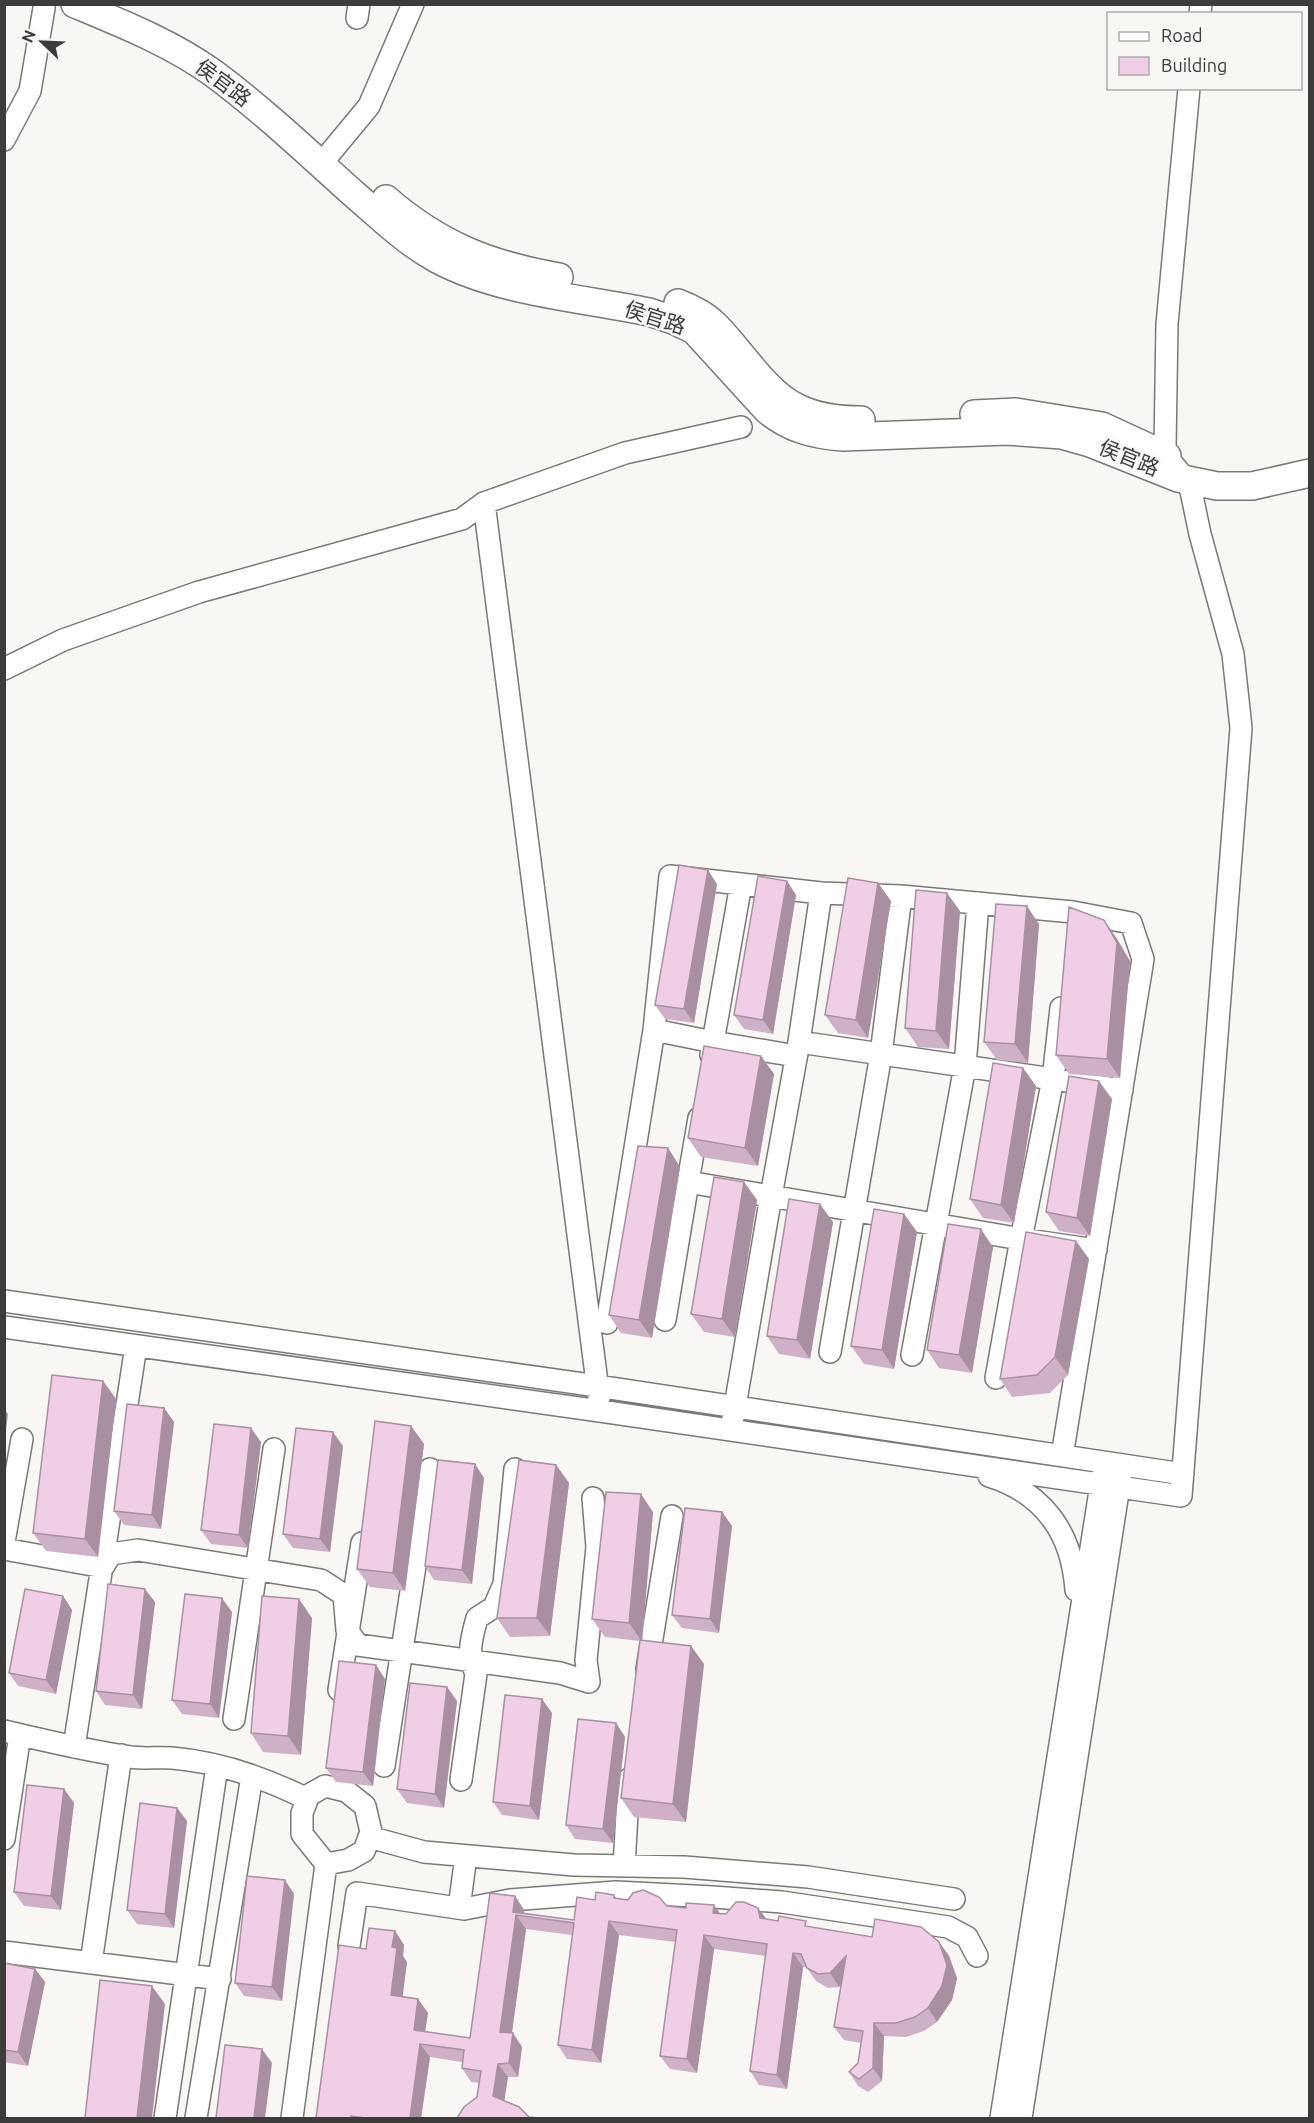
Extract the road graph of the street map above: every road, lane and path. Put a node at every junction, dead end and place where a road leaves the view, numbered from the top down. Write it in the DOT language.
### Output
graph roads {
  1 [pos="75,4"];
  2 [pos="122,4"];
  3 [pos="413,4"];
  4 [pos="44,8"];
  5 [pos="1189,90"];
  6 [pos="4,140"];
  7 [pos="326,158"];
  8 [pos="741,427"];
  9 [pos="1166,456"];
  10 [pos="1310,456"];
  11 [pos="1310,473"];
  12 [pos="1186,480"];
  13 [pos="484,503"];
  14 [pos="4,669"];
  15 [pos="741,884"];
  16 [pos="821,893"];
  17 [pos="901,896"];
  18 [pos="978,903"];
  19 [pos="1073,912"];
  20 [pos="1070,936"];
  21 [pos="1064,983"];
  22 [pos="654,1030"];
  23 [pos="713,1042"];
  24 [pos="798,1049"];
  25 [pos="881,1054"];
  26 [pos="965,1066"];
  27 [pos="707,1077"];
  28 [pos="1053,1078"];
  29 [pos="1122,1090"];
  30 [pos="703,1100"];
  31 [pos="688,1182"];
  32 [pos="771,1196"];
  33 [pos="855,1210"];
  34 [pos="936,1224"];
  35 [pos="1021,1239"];
  36 [pos="1096,1250"];
  37 [pos="4,1301"];
  38 [pos="665,1320"];
  39 [pos="607,1323"];
  40 [pos="4,1327"];
  41 [pos="136,1346"];
  42 [pos="830,1352"];
  43 [pos="912,1355"];
  44 [pos="996,1378"];
  45 [pos="597,1386"];
  46 [pos="735,1407"];
  47 [pos="600,1411"];
  48 [pos="731,1431"];
  49 [pos="22,1439"];
  50 [pos="274,1449"];
  51 [pos="1062,1456"];
  52 [pos="933,1460"];
  53 [pos="1114,1464"];
  54 [pos="430,1469"];
  55 [pos="515,1469"];
  56 [pos="1183,1474"];
  57 [pos="1110,1486"];
  58 [pos="593,1498"];
  59 [pos="672,1516"];
  60 [pos="366,1520"];
  61 [pos="4,1542"];
  62 [pos="4,1549"];
  63 [pos="103,1567"];
  64 [pos="256,1570"];
  65 [pos="1078,1625"];
  66 [pos="348,1632"];
  67 [pos="402,1650"];
  68 [pos="470,1660"];
  69 [pos="644,1687"];
  70 [pos="336,1715"];
  71 [pos="234,1719"];
  72 [pos="12,1733"];
  73 [pos="74,1747"];
  74 [pos="121,1755"];
  75 [pos="633,1756"];
  76 [pos="328,1762"];
  77 [pos="216,1766"];
  78 [pos="384,1766"];
  79 [pos="252,1776"];
  80 [pos="461,1780"];
  81 [pos="325,1786"];
  82 [pos="307,1799"];
  83 [pos="369,1837"];
  84 [pos="4,1839"];
  85 [pos="466,1856"];
  86 [pos="326,1864"];
  87 [pos="624,1866"];
  88 [pos="714,1869"];
  89 [pos="713,1897"];
  90 [pos="954,1899"];
  91 [pos="459,1908"];
  92 [pos="350,1946"];
  93 [pos="4,1952"];
  94 [pos="977,1956"];
  95 [pos="101,1964"];
  96 [pos="186,1974"];
  97 [pos="220,1978"];
  98 [pos="107,1988"];
  99 [pos="165,2118"];
  100 [pos="196,2118"];
  101 [pos="292,2118"];
  102 [pos="1001,2118"];
  103 [pos="1021,2118"];
  1 -- 7 [label="main road, 侯官路"];
  2 -- 7 [label="main road, 侯官路"];
  3 -- 7 [label="street"];
  4 -- 6 [label="street"];
  5 -- 9 [label="street"];
  7 -- 9 [label="main road, 侯官路"];
  7 -- 12 [label="main road, 侯官路"];
  8 -- 13 [label="street"];
  9 -- 10 [label="main road, 侯官路"];
  9 -- 12 [label="street"];
  11 -- 12 [label="main road, 侯官路"];
  12 -- 56 [label="street"];
  13 -- 14 [label="street"];
  13 -- 45 [label="street"];
  15 -- 16 [label="street"];
  15 -- 22 [label="street"];
  15 -- 23 [label="street"];
  16 -- 17 [label="street"];
  16 -- 24 [label="street"];
  17 -- 18 [label="street"];
  17 -- 25 [label="street"];
  18 -- 19 [label="street"];
  18 -- 26 [label="street"];
  19 -- 20 [label="street"];
  19 -- 29 [label="street"];
  21 -- 28 [label="street"];
  22 -- 23 [label="street"];
  22 -- 39 [label="street"];
  23 -- 24 [label="street"];
  23 -- 27 [label="street"];
  24 -- 25 [label="street"];
  24 -- 32 [label="street"];
  25 -- 26 [label="street"];
  25 -- 33 [label="street"];
  26 -- 28 [label="street"];
  26 -- 34 [label="street"];
  28 -- 29 [label="street"];
  28 -- 35 [label="street"];
  29 -- 36 [label="street"];
  30 -- 31 [label="street"];
  31 -- 32 [label="street"];
  31 -- 38 [label="street"];
  32 -- 33 [label="street"];
  32 -- 46 [label="street"];
  33 -- 34 [label="street"];
  33 -- 42 [label="street"];
  34 -- 35 [label="street"];
  34 -- 43 [label="street"];
  35 -- 36 [label="street"];
  35 -- 44 [label="street"];
  36 -- 51 [label="street"];
  37 -- 45 [label="street"];
  40 -- 41 [label="street"];
  41 -- 47 [label="street"];
  41 -- 63 [label="street"];
  45 -- 46 [label="street"];
  45 -- 47 [label="street"];
  46 -- 48 [label="street"];
  46 -- 51 [label="street"];
  47 -- 48 [label="street"];
  48 -- 52 [label="street"];
  49 -- 61 [label="street"];
  50 -- 64 [label="street"];
  51 -- 53 [label="street"];
  52 -- 57 [label="street"];
  52 -- 65 [label="street"];
  53 -- 56 [label="street"];
  53 -- 57 [label="street"];
  54 -- 67 [label="street"];
  55 -- 68 [label="street"];
  56 -- 57 [label="street"];
  57 -- 65 [label="street"];
  57 -- 103 [label="street"];
  58 -- 68 [label="street"];
  59 -- 69 [label="street"];
  60 -- 66 [label="street"];
  62 -- 63 [label="street"];
  63 -- 64 [label="street"];
  63 -- 73 [label="street"];
  64 -- 66 [label="street"];
  64 -- 71 [label="street"];
  65 -- 102 [label="street"];
  66 -- 67 [label="street"];
  66 -- 70 [label="street"];
  67 -- 68 [label="street"];
  67 -- 78 [label="street"];
  68 -- 80 [label="street"];
  72 -- 73 [label="street"];
  72 -- 84 [label="street"];
  73 -- 74 [label="street"];
  74 -- 77 [label="street"];
  74 -- 95 [label="street"];
  75 -- 87 [label="street"];
  76 -- 81 [label="street"];
  77 -- 79 [label="street"];
  77 -- 96 [label="street"];
  79 -- 82 [label="street"];
  79 -- 97 [label="street"];
  81 -- 82 [label="street"];
  81 -- 83 [label="street"];
  82 -- 86 [label="street"];
  83 -- 85 [label="street"];
  83 -- 86 [label="street"];
  85 -- 87 [label="street"];
  85 -- 91 [label="street"];
  86 -- 101 [label="street"];
  87 -- 88 [label="street"];
  88 -- 89 [label="street"];
  88 -- 90 [label="street"];
  89 -- 91 [label="street"];
  89 -- 94 [label="street"];
  91 -- 92 [label="street"];
  93 -- 95 [label="street"];
  95 -- 96 [label="street"];
  95 -- 98 [label="street"];
  96 -- 97 [label="street"];
  96 -- 99 [label="street"];
  97 -- 100 [label="street"];
}
